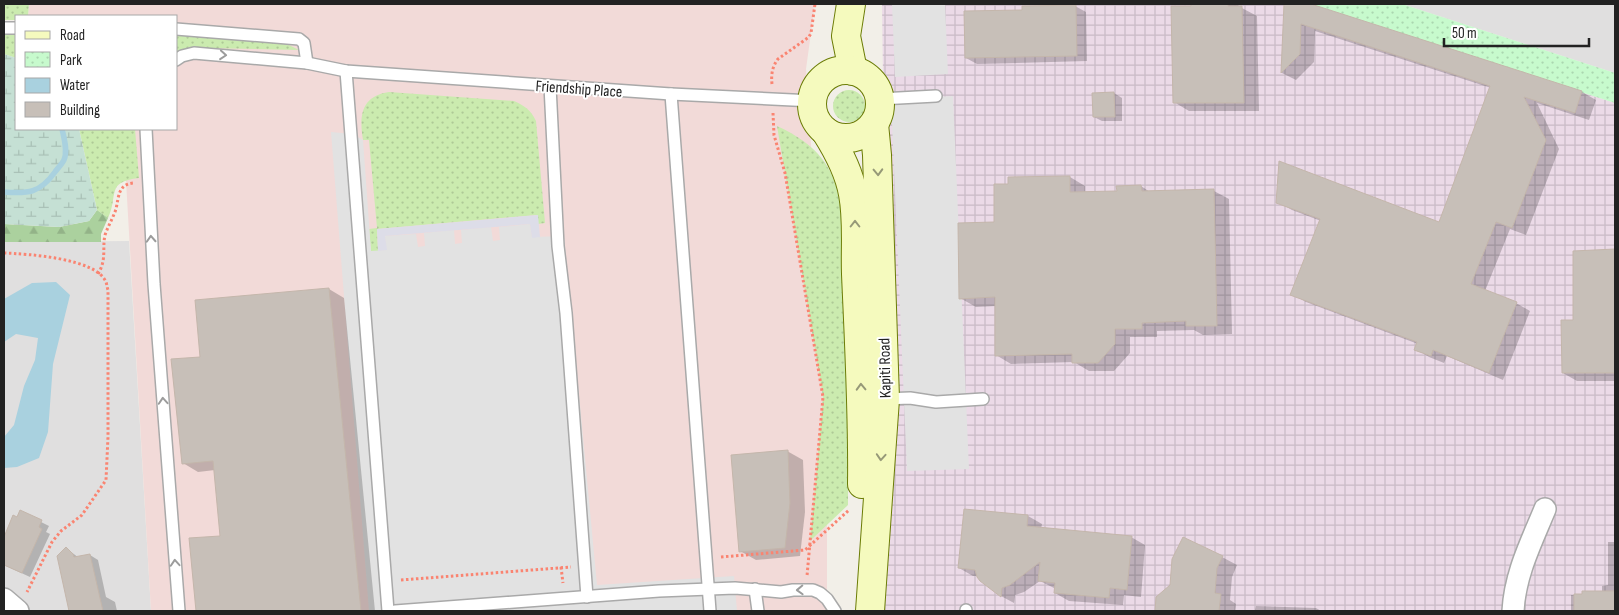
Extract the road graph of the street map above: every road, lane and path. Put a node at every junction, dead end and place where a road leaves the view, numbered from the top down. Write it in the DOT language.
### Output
graph roads {
  1 [pos="814,4"];
  2 [pos="851,4"];
  3 [pos="178,29"];
  4 [pos="178,59"];
  5 [pos="307,63"];
  6 [pos="346,71"];
  7 [pos="853,71"];
  8 [pos="772,81"];
  9 [pos="550,86"];
  10 [pos="671,94"];
  11 [pos="936,96"];
  12 [pos="813,101"];
  13 [pos="877,111"];
  14 [pos="774,121"];
  15 [pos="146,130"];
  16 [pos="826,132"];
  17 [pos="148,183"];
  18 [pos="4,253"];
  19 [pos="98,274"];
  20 [pos="885,398"];
  21 [pos="983,400"];
  22 [pos="862,435"];
  23 [pos="1545,509"];
  24 [pos="849,510"];
  25 [pos="810,546"];
  26 [pos="707,558"];
  27 [pos="584,566"];
  28 [pos="807,580"];
  29 [pos="385,582"];
  30 [pos="709,588"];
  31 [pos="756,589"];
  32 [pos="586,597"];
  33 [pos="553,599"];
  34 [pos="4,600"];
  35 [pos="18,611"];
  36 [pos="179,611"];
  37 [pos="388,611"];
  38 [pos="395,611"];
  39 [pos="555,611"];
  40 [pos="710,611"];
  41 [pos="758,611"];
  42 [pos="835,611"];
  43 [pos="853,611"];
  44 [pos="870,611"];
  45 [pos="1513,611"];
  1 -- 8 [label="path"];
  2 -- 7 [label="main road"];
  3 -- 5 [label="lane"];
  4 -- 5 [label="lane, Friendship Place, one-way"];
  5 -- 6 [label="lane, Friendship Place"];
  6 -- 9 [label="lane, Friendship Place"];
  6 -- 29 [label="lane"];
  7 -- 12 [label="main road"];
  7 -- 13 [label="main road"];
  9 -- 10 [label="lane, Friendship Place"];
  9 -- 27 [label="lane"];
  10 -- 12 [label="lane, Friendship Place"];
  10 -- 26 [label="lane"];
  11 -- 13 [label="lane"];
  12 -- 16 [label="main road"];
  13 -- 16 [label="main road"];
  13 -- 20 [label="main road, Kapiti Road, one-way"];
  14 -- 25 [label="path"];
  15 -- 17 [label="lane"];
  22 -- 16 [label="main road, Kapiti Road, one-way"];
  17 -- 19 [label="path"];
  36 -- 17 [label="lane, one-way"];
  18 -- 19 [label="path"];
  19 -- 35 [label="path"];
  20 -- 21 [label="lane"];
  20 -- 22 [label="main road"];
  20 -- 44 [label="main road, Kapiti Road, one-way"];
  22 -- 43 [label="main road, Kapiti Road"];
  23 -- 45 [label="street"];
  24 -- 25 [label="path"];
  25 -- 26 [label="path"];
  25 -- 28 [label="path"];
  26 -- 30 [label="lane"];
  27 -- 29 [label="path"];
  27 -- 32 [label="lane"];
  29 -- 37 [label="lane"];
  30 -- 31 [label="lane"];
  30 -- 32 [label="lane"];
  30 -- 40 [label="lane"];
  31 -- 41 [label="lane"];
  42 -- 31 [label="lane, one-way"];
  32 -- 33 [label="lane"];
  33 -- 38 [label="lane"];
  33 -- 39 [label="lane"];
  34 -- 35 [label="street"];
}
